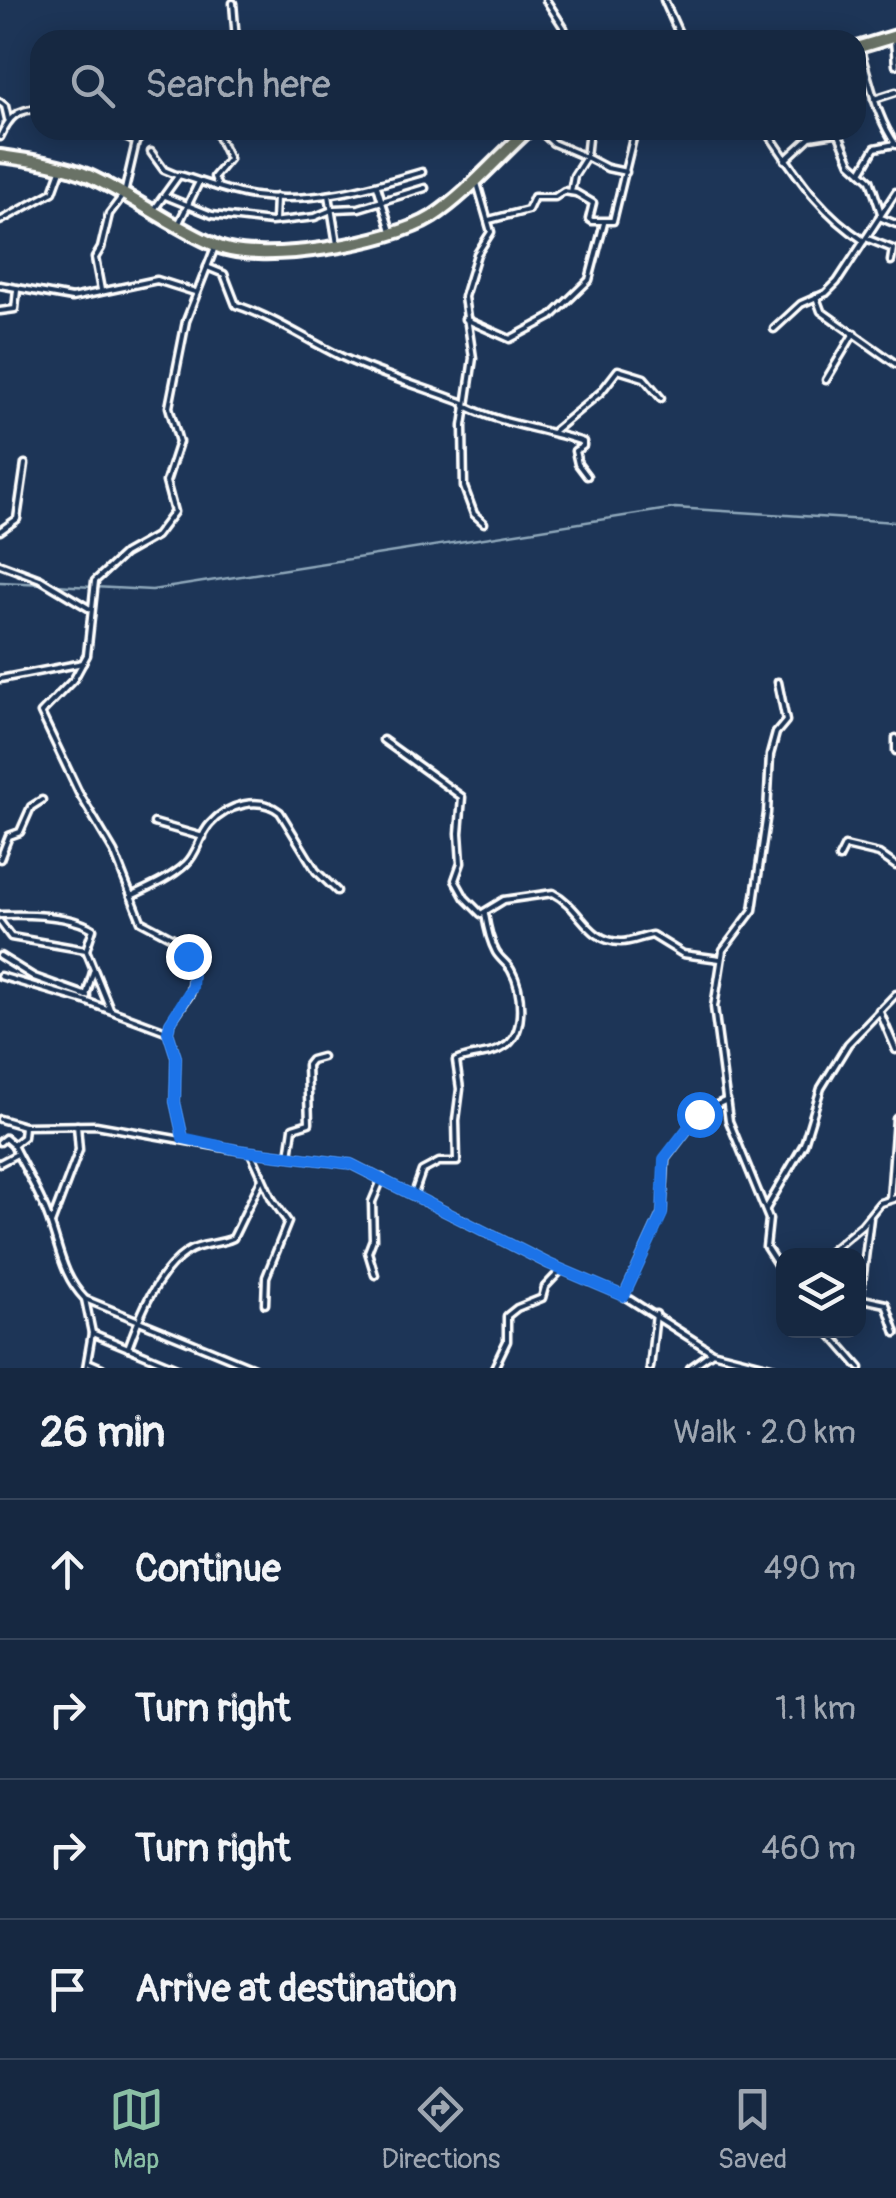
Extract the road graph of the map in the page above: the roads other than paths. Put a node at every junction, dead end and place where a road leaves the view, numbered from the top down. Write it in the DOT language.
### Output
graph roads {
  1 [pos="546,0"];
  2 [pos="664,0"];
  3 [pos="233,3"];
  4 [pos="235,30"];
  5 [pos="564,30"];
  6 [pos="678,30"];
  7 [pos="895,36"];
  8 [pos="866,45"];
  9 [pos="896,65"];
  10 [pos="866,75"];
  11 [pos="896,92"];
  12 [pos="874,99"];
  13 [pos="0,102"];
  14 [pos="30,109"];
  15 [pos="8,119"];
  16 [pos="0,137"];
  17 [pos="132,140"];
  18 [pos="220,140"];
  19 [pos="517,140"];
  20 [pos="551,140"];
  21 [pos="588,140"];
  22 [pos="633,140"];
  23 [pos="772,140"];
  24 [pos="807,140"];
  25 [pos="840,140"];
  26 [pos="136,142"];
  27 [pos="896,144"];
  28 [pos="152,152"];
  29 [pos="0,156"];
  30 [pos="586,157"];
  31 [pos="785,160"];
  32 [pos="62,167"];
  33 [pos="422,172"];
  34 [pos="626,172"];
  35 [pos="861,172"];
  36 [pos="176,175"];
  37 [pos="476,179"];
  38 [pos="199,182"];
  39 [pos="376,184"];
  40 [pos="218,187"];
  41 [pos="426,188"];
  42 [pos="571,192"];
  43 [pos="896,192"];
  44 [pos="124,194"];
  45 [pos="328,194"];
  46 [pos="164,195"];
  47 [pos="276,197"];
  48 [pos="380,202"];
  49 [pos="188,205"];
  50 [pos="153,211"];
  51 [pos="330,213"];
  52 [pos="880,215"];
  53 [pos="489,220"];
  54 [pos="604,220"];
  55 [pos="0,221"];
  56 [pos="275,222"];
  57 [pos="896,224"];
  58 [pos="178,226"];
  59 [pos="392,234"];
  60 [pos="866,240"];
  61 [pos="337,244"];
  62 [pos="215,246"];
  63 [pos="892,261"];
  64 [pos="207,268"];
  65 [pos="0,286"];
  66 [pos="18,289"];
  67 [pos="102,292"];
  68 [pos="197,293"];
  69 [pos="816,297"];
  70 [pos="0,311"];
  71 [pos="465,319"];
  72 [pos="774,328"];
  73 [pos="854,333"];
  74 [pos="896,364"];
  75 [pos="826,380"];
  76 [pos="661,398"];
  77 [pos="465,406"];
  78 [pos="554,432"];
  79 [pos="25,464"];
  80 [pos="588,476"];
  81 [pos="484,522"];
  82 [pos="0,532"];
  83 [pos="0,564"];
  84 [pos="90,610"];
  85 [pos="83,663"];
  86 [pos="0,678"];
  87 [pos="778,682"];
  88 [pos="896,738"];
  89 [pos="383,740"];
  90 [pos="896,751"];
  91 [pos="42,800"];
  92 [pos="154,824"];
  93 [pos="203,836"];
  94 [pos="0,858"];
  95 [pos="839,858"];
  96 [pos="896,866"];
  97 [pos="337,891"];
  98 [pos="132,896"];
  99 [pos="485,914"];
  100 [pos="0,915"];
  101 [pos="0,922"];
  102 [pos="86,950"];
  103 [pos="0,956"];
  104 [pos="720,959"];
  105 [pos="93,972"];
  106 [pos="0,976"];
  107 [pos="896,994"];
  108 [pos="86,998"];
  109 [pos="110,1009"];
  110 [pos="880,1010"];
  111 [pos="168,1032"];
  112 [pos="896,1050"];
  113 [pos="322,1057"];
  114 [pos="727,1100"];
  115 [pos="0,1120"];
  116 [pos="896,1120"];
  117 [pos="77,1125"];
  118 [pos="24,1126"];
  119 [pos="183,1138"];
  120 [pos="0,1142"];
  121 [pos="13,1145"];
  122 [pos="250,1152"];
  123 [pos="18,1154"];
  124 [pos="289,1156"];
  125 [pos="0,1163"];
  126 [pos="262,1178"];
  127 [pos="382,1178"];
  128 [pos="414,1194"];
  129 [pos="893,1198"];
  130 [pos="765,1210"];
  131 [pos="870,1215"];
  132 [pos="51,1224"];
  133 [pos="834,1248"];
  134 [pos="866,1248"];
  135 [pos="776,1263"];
  136 [pos="562,1268"];
  137 [pos="376,1276"];
  138 [pos="624,1296"];
  139 [pos="85,1300"];
  140 [pos="866,1300"];
  141 [pos="265,1304"];
  142 [pos="656,1314"];
  143 [pos="138,1321"];
  144 [pos="92,1333"];
  145 [pos="896,1333"];
  146 [pos="834,1338"];
  147 [pos="839,1338"];
  148 [pos="837,1342"];
  149 [pos="128,1348"];
  150 [pos="712,1352"];
  151 [pos="87,1365"];
  152 [pos="102,1368"];
  153 [pos="177,1368"];
  154 [pos="254,1368"];
  155 [pos="494,1368"];
  156 [pos="650,1368"];
  157 [pos="690,1368"];
  158 [pos="774,1368"];
  159 [pos="860,1368"];
  1 -- 5 [label="street"];
  2 -- 6 [label="street"];
  3 -- 4 [label="street"];
  7 -- 8 [label="highway"];
  7 -- 9 [label="street"];
  10 -- 12 [label="street"];
  11 -- 12 [label="street"];
  12 -- 27 [label="street"];
  13 -- 15 [label="street"];
  14 -- 15 [label="street"];
  15 -- 16 [label="street"];
  17 -- 26 [label="street"];
  18 -- 40 [label="street"];
  19 -- 37 [label="highway"];
  20 -- 30 [label="street"];
  21 -- 30 [label="street"];
  22 -- 34 [label="street"];
  23 -- 31 [label="street"];
  24 -- 31 [label="street"];
  25 -- 35 [label="street"];
  26 -- 44 [label="street"];
  27 -- 35 [label="street"];
  28 -- 36 [label="street"];
  29 -- 32 [label="highway"];
  30 -- 34 [label="street"];
  30 -- 42 [label="street"];
  31 -- 60 [label="street"];
  32 -- 44 [label="highway"];
  32 -- 55 [label="street"];
  33 -- 39 [label="street"];
  34 -- 54 [label="street"];
  35 -- 52 [label="street"];
  36 -- 38 [label="street"];
  36 -- 46 [label="street"];
  37 -- 53 [label="street"];
  37 -- 59 [label="highway"];
  38 -- 40 [label="street"];
  38 -- 49 [label="street"];
  39 -- 45 [label="street"];
  39 -- 48 [label="street"];
  40 -- 47 [label="street"];
  41 -- 48 [label="street"];
  42 -- 53 [label="street"];
  42 -- 54 [label="street"];
  43 -- 52 [label="street"];
  44 -- 50 [label="highway"];
  44 -- 67 [label="street"];
  45 -- 47 [label="street"];
  45 -- 51 [label="street"];
  46 -- 49 [label="street"];
  46 -- 50 [label="street"];
  47 -- 56 [label="street"];
  48 -- 51 [label="street"];
  48 -- 59 [label="street"];
  49 -- 56 [label="street"];
  49 -- 58 [label="street"];
  50 -- 58 [label="highway"];
  51 -- 56 [label="street"];
  51 -- 61 [label="street"];
  52 -- 57 [label="street"];
  52 -- 60 [label="street"];
  53 -- 71 [label="street"];
  54 -- 71 [label="street"];
  58 -- 62 [label="highway"];
  59 -- 61 [label="highway"];
  60 -- 63 [label="street"];
  60 -- 69 [label="street"];
  61 -- 62 [label="highway"];
  62 -- 64 [label="street"];
  64 -- 68 [label="street"];
  64 -- 77 [label="street"];
  65 -- 66 [label="street"];
  66 -- 67 [label="street"];
  66 -- 70 [label="street"];
  67 -- 68 [label="street"];
  68 -- 84 [label="street"];
  69 -- 72 [label="street"];
  69 -- 73 [label="street"];
  71 -- 77 [label="street"];
  73 -- 74 [label="street"];
  73 -- 75 [label="street"];
  76 -- 78 [label="street"];
  77 -- 78 [label="street"];
  77 -- 81 [label="street"];
  78 -- 80 [label="street"];
  79 -- 82 [label="street"];
  83 -- 84 [label="street"];
  84 -- 85 [label="street"];
  85 -- 86 [label="street"];
  85 -- 98 [label="street"];
  87 -- 104 [label="street"];
  88 -- 90 [label="street"];
  89 -- 99 [label="street"];
  91 -- 94 [label="street"];
  92 -- 93 [label="street"];
  93 -- 97 [label="street"];
  93 -- 98 [label="street"];
  95 -- 96 [label="street"];
  98 -- 111 [label="street"];
  99 -- 104 [label="street"];
  99 -- 128 [label="street"];
  100 -- 102 [label="street"];
  101 -- 102 [label="street"];
  102 -- 105 [label="street"];
  103 -- 108 [label="street"];
  104 -- 114 [label="street"];
  105 -- 108 [label="street"];
  105 -- 109 [label="street"];
  106 -- 108 [label="street"];
  107 -- 110 [label="street"];
  108 -- 109 [label="street"];
  109 -- 111 [label="street"];
  110 -- 112 [label="street"];
  110 -- 130 [label="street"];
  111 -- 119 [label="street"];
  113 -- 124 [label="street"];
  114 -- 130 [label="street"];
  114 -- 138 [label="street"];
  115 -- 118 [label="street"];
  116 -- 129 [label="street"];
  117 -- 118 [label="street"];
  117 -- 119 [label="street"];
  117 -- 132 [label="street"];
  118 -- 121 [label="street"];
  119 -- 122 [label="street"];
  120 -- 121 [label="street"];
  121 -- 123 [label="street"];
  122 -- 124 [label="street"];
  122 -- 126 [label="street"];
  123 -- 125 [label="street"];
  123 -- 132 [label="street"];
  124 -- 127 [label="street"];
  126 -- 141 [label="street"];
  126 -- 143 [label="street"];
  127 -- 128 [label="street"];
  127 -- 137 [label="street"];
  128 -- 136 [label="street"];
  129 -- 131 [label="street"];
  130 -- 135 [label="street"];
  131 -- 133 [label="street"];
  131 -- 134 [label="street"];
  132 -- 139 [label="street"];
  136 -- 138 [label="street"];
  136 -- 155 [label="street"];
  138 -- 142 [label="street"];
  139 -- 143 [label="street"];
  139 -- 144 [label="street"];
  140 -- 145 [label="street"];
  142 -- 150 [label="street"];
  142 -- 156 [label="street"];
  143 -- 149 [label="street"];
  143 -- 154 [label="street"];
  144 -- 149 [label="street"];
  144 -- 151 [label="street"];
  146 -- 148 [label="street"];
  147 -- 148 [label="street"];
  148 -- 159 [label="street"];
  149 -- 153 [label="street"];
  150 -- 157 [label="street"];
  150 -- 158 [label="street"];
  151 -- 152 [label="street"];
}
